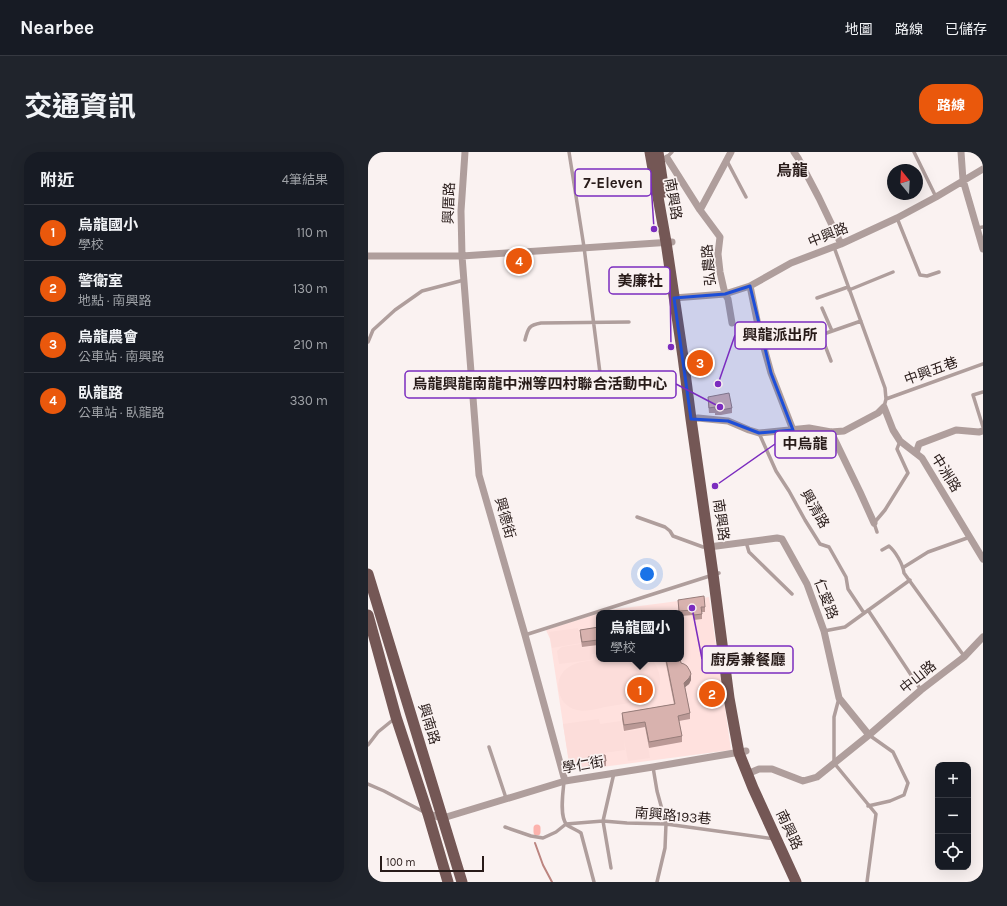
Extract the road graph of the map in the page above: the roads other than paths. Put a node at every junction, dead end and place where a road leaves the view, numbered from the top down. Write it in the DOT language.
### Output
graph roads {
  1 [pos="465,152"];
  2 [pos="569,152"];
  3 [pos="672,152"];
  4 [pos="731,152"];
  5 [pos="794,152"];
  6 [pos="914,152"];
  7 [pos="961,152"];
  8 [pos="657,156"];
  9 [pos="727,161"];
  10 [pos="983,169"];
  11 [pos="964,180"];
  12 [pos="621,188"];
  13 [pos="576,194"];
  14 [pos="936,197"];
  15 [pos="746,198"];
  16 [pos="700,210"];
  17 [pos="897,218"];
  18 [pos="980,228"];
  19 [pos="669,242"];
  20 [pos="841,244"];
  21 [pos="584,247"];
  22 [pos="834,247"];
  23 [pos="983,249"];
  24 [pos="368,256"];
  25 [pos="462,256"];
  26 [pos="893,272"];
  27 [pos="939,272"];
  28 [pos="464,280"];
  29 [pos="750,286"];
  30 [pos="848,289"];
  31 [pos="725,294"];
  32 [pos="677,297"];
  33 [pos="817,298"];
  34 [pos="822,308"];
  35 [pos="861,321"];
  36 [pos="629,322"];
  37 [pos="594,323"];
  38 [pos="732,323"];
  39 [pos="832,331"];
  40 [pos="786,333"];
  41 [pos="821,335"];
  42 [pos="525,340"];
  43 [pos="368,342"];
  44 [pos="831,361"];
  45 [pos="983,364"];
  46 [pos="600,373"];
  47 [pos="983,392"];
  48 [pos="886,399"];
  49 [pos="884,407"];
  50 [pos="694,418"];
  51 [pos="983,427"];
  52 [pos="793,430"];
  53 [pos="983,431"];
  54 [pos="831,432"];
  55 [pos="759,433"];
  56 [pos="900,441"];
  57 [pos="916,453"];
  58 [pos="637,517"];
  59 [pos="874,523"];
  60 [pos="877,532"];
  61 [pos="970,537"];
  62 [pos="746,542"];
  63 [pos="712,546"];
  64 [pos="882,550"];
  65 [pos="983,559"];
  66 [pos="904,567"];
  67 [pos="716,573"];
  68 [pos="368,574"];
  69 [pos="910,580"];
  70 [pos="792,594"];
  71 [pos="602,610"];
  72 [pos="868,610"];
  73 [pos="596,612"];
  74 [pos="864,613"];
  75 [pos="368,615"];
  76 [pos="824,631"];
  77 [pos="525,635"];
  78 [pos="983,637"];
  79 [pos="964,657"];
  80 [pos="921,690"];
  81 [pos="839,698"];
  82 [pos="396,717"];
  83 [pos="869,735"];
  84 [pos="368,745"];
  85 [pos="489,747"];
  86 [pos="742,752"];
  87 [pos="834,763"];
  88 [pos="653,767"];
  89 [pos="614,773"];
  90 [pos="750,773"];
  91 [pos="564,781"];
  92 [pos="368,784"];
  93 [pos="506,798"];
  94 [pos="868,806"];
  95 [pos="428,814"];
  96 [pos="443,818"];
  97 [pos="603,821"];
  98 [pos="566,824"];
  99 [pos="666,824"];
  100 [pos="505,827"];
  101 [pos="777,840"];
  102 [pos="611,868"];
  103 [pos="448,882"];
  104 [pos="462,882"];
  105 [pos="594,882"];
  106 [pos="657,882"];
  107 [pos="796,882"];
  108 [pos="804,882"];
  109 [pos="867,882"];
  1 -- 25 [label="street, 興厝路"];
  2 -- 13 [label="lane"];
  3 -- 8 [label="lane"];
  4 -- 9 [label="street"];
  5 -- 20 [label="street"];
  6 -- 14 [label="lane"];
  7 -- 11 [label="street"];
  8 -- 16 [label="street, 弘農路"];
  8 -- 19 [label="main road, 南興路"];
  9 -- 15 [label="lane"];
  9 -- 16 [label="street"];
  10 -- 11 [label="street, 中興路"];
  11 -- 14 [label="street, 中興路"];
  11 -- 18 [label="street"];
  12 -- 13 [label="lane"];
  13 -- 21 [label="lane"];
  14 -- 17 [label="street, 中興路"];
  16 -- 31 [label="street, 弘農路"];
  17 -- 20 [label="street, 中興路"];
  17 -- 27 [label="lane"];
  18 -- 23 [label="street"];
  19 -- 21 [label="street"];
  19 -- 32 [label="main road, 南興路"];
  20 -- 22 [label="street, 中興路"];
  21 -- 25 [label="street"];
  21 -- 37 [label="lane"];
  22 -- 29 [label="street, 中興路"];
  22 -- 30 [label="lane, 中興五巷"];
  24 -- 25 [label="street"];
  25 -- 28 [label="street, 興德街"];
  26 -- 30 [label="lane"];
  28 -- 43 [label="lane"];
  28 -- 77 [label="street, 興德街"];
  29 -- 31 [label="street, 中興路"];
  29 -- 52 [label="street"];
  30 -- 33 [label="lane"];
  30 -- 35 [label="lane, 中興五巷"];
  31 -- 32 [label="street, 中興路"];
  31 -- 38 [label="street, 弘農路"];
  32 -- 50 [label="main road, 南興路"];
  34 -- 39 [label="lane"];
  35 -- 39 [label="lane"];
  35 -- 48 [label="lane, 中興五巷"];
  36 -- 37 [label="lane"];
  37 -- 42 [label="lane"];
  37 -- 46 [label="lane"];
  39 -- 41 [label="lane"];
  40 -- 41 [label="lane"];
  41 -- 44 [label="lane"];
  45 -- 48 [label="lane, 中興五巷"];
  47 -- 51 [label="lane"];
  48 -- 49 [label="lane, 中興五巷"];
  49 -- 54 [label="street"];
  49 -- 56 [label="street, 中洲路"];
  50 -- 55 [label="street"];
  50 -- 63 [label="main road, 南興路"];
  52 -- 54 [label="street"];
  52 -- 55 [label="street"];
  53 -- 57 [label="street"];
  54 -- 59 [label="street"];
  55 -- 74 [label="lane, 興清路"];
  56 -- 57 [label="street, 中洲路"];
  56 -- 59 [label="lane"];
  57 -- 61 [label="street, 中洲路"];
  58 -- 63 [label="lane"];
  59 -- 60 [label="lane"];
  61 -- 65 [label="street, 中洲路"];
  61 -- 66 [label="lane"];
  62 -- 63 [label="street, 仁愛路"];
  62 -- 70 [label="lane"];
  62 -- 76 [label="street, 仁愛路"];
  63 -- 67 [label="main road, 南興路"];
  64 -- 66 [label="lane"];
  66 -- 69 [label="lane"];
  67 -- 71 [label="lane"];
  67 -- 86 [label="main road, 南興路"];
  68 -- 96 [label="main road, 興南路"];
  69 -- 72 [label="lane"];
  69 -- 79 [label="lane"];
  72 -- 74 [label="lane"];
  72 -- 80 [label="lane"];
  73 -- 77 [label="lane"];
  74 -- 76 [label="lane"];
  75 -- 82 [label="main road, 興南路"];
  76 -- 81 [label="street, 仁愛路"];
  77 -- 91 [label="street, 興德街"];
  78 -- 79 [label="street, 中山路"];
  79 -- 80 [label="street, 中山路"];
  80 -- 83 [label="street, 中山路"];
  81 -- 83 [label="street, 仁愛路"];
  81 -- 87 [label="lane"];
  82 -- 84 [label="lane"];
  82 -- 95 [label="main road, 興南路"];
  83 -- 87 [label="street, 中山路"];
  83 -- 94 [label="lane"];
  85 -- 93 [label="lane"];
  86 -- 88 [label="street, 學仁街"];
  86 -- 90 [label="main road, 南興路"];
  87 -- 90 [label="street, 中山路"];
  87 -- 94 [label="lane"];
  88 -- 89 [label="street, 學仁街"];
  88 -- 99 [label="lane"];
  89 -- 91 [label="street, 學仁街"];
  89 -- 97 [label="lane"];
  90 -- 101 [label="main road, 南興路"];
  90 -- 108 [label="main road, 南興路"];
  91 -- 93 [label="street, 學仁街"];
  91 -- 98 [label="lane"];
  92 -- 95 [label="lane"];
  93 -- 96 [label="street, 學仁街"];
  94 -- 109 [label="lane"];
  95 -- 96 [label="street"];
  95 -- 103 [label="main road, 興南路"];
  96 -- 104 [label="main road, 興南路"];
  97 -- 98 [label="lane, 南興路193巷"];
  97 -- 99 [label="lane, 南興路193巷"];
  97 -- 102 [label="lane"];
  98 -- 100 [label="lane"];
  98 -- 105 [label="lane"];
  99 -- 101 [label="lane, 南興路193巷"];
  99 -- 106 [label="lane"];
  101 -- 107 [label="main road, 南興路"];
}
